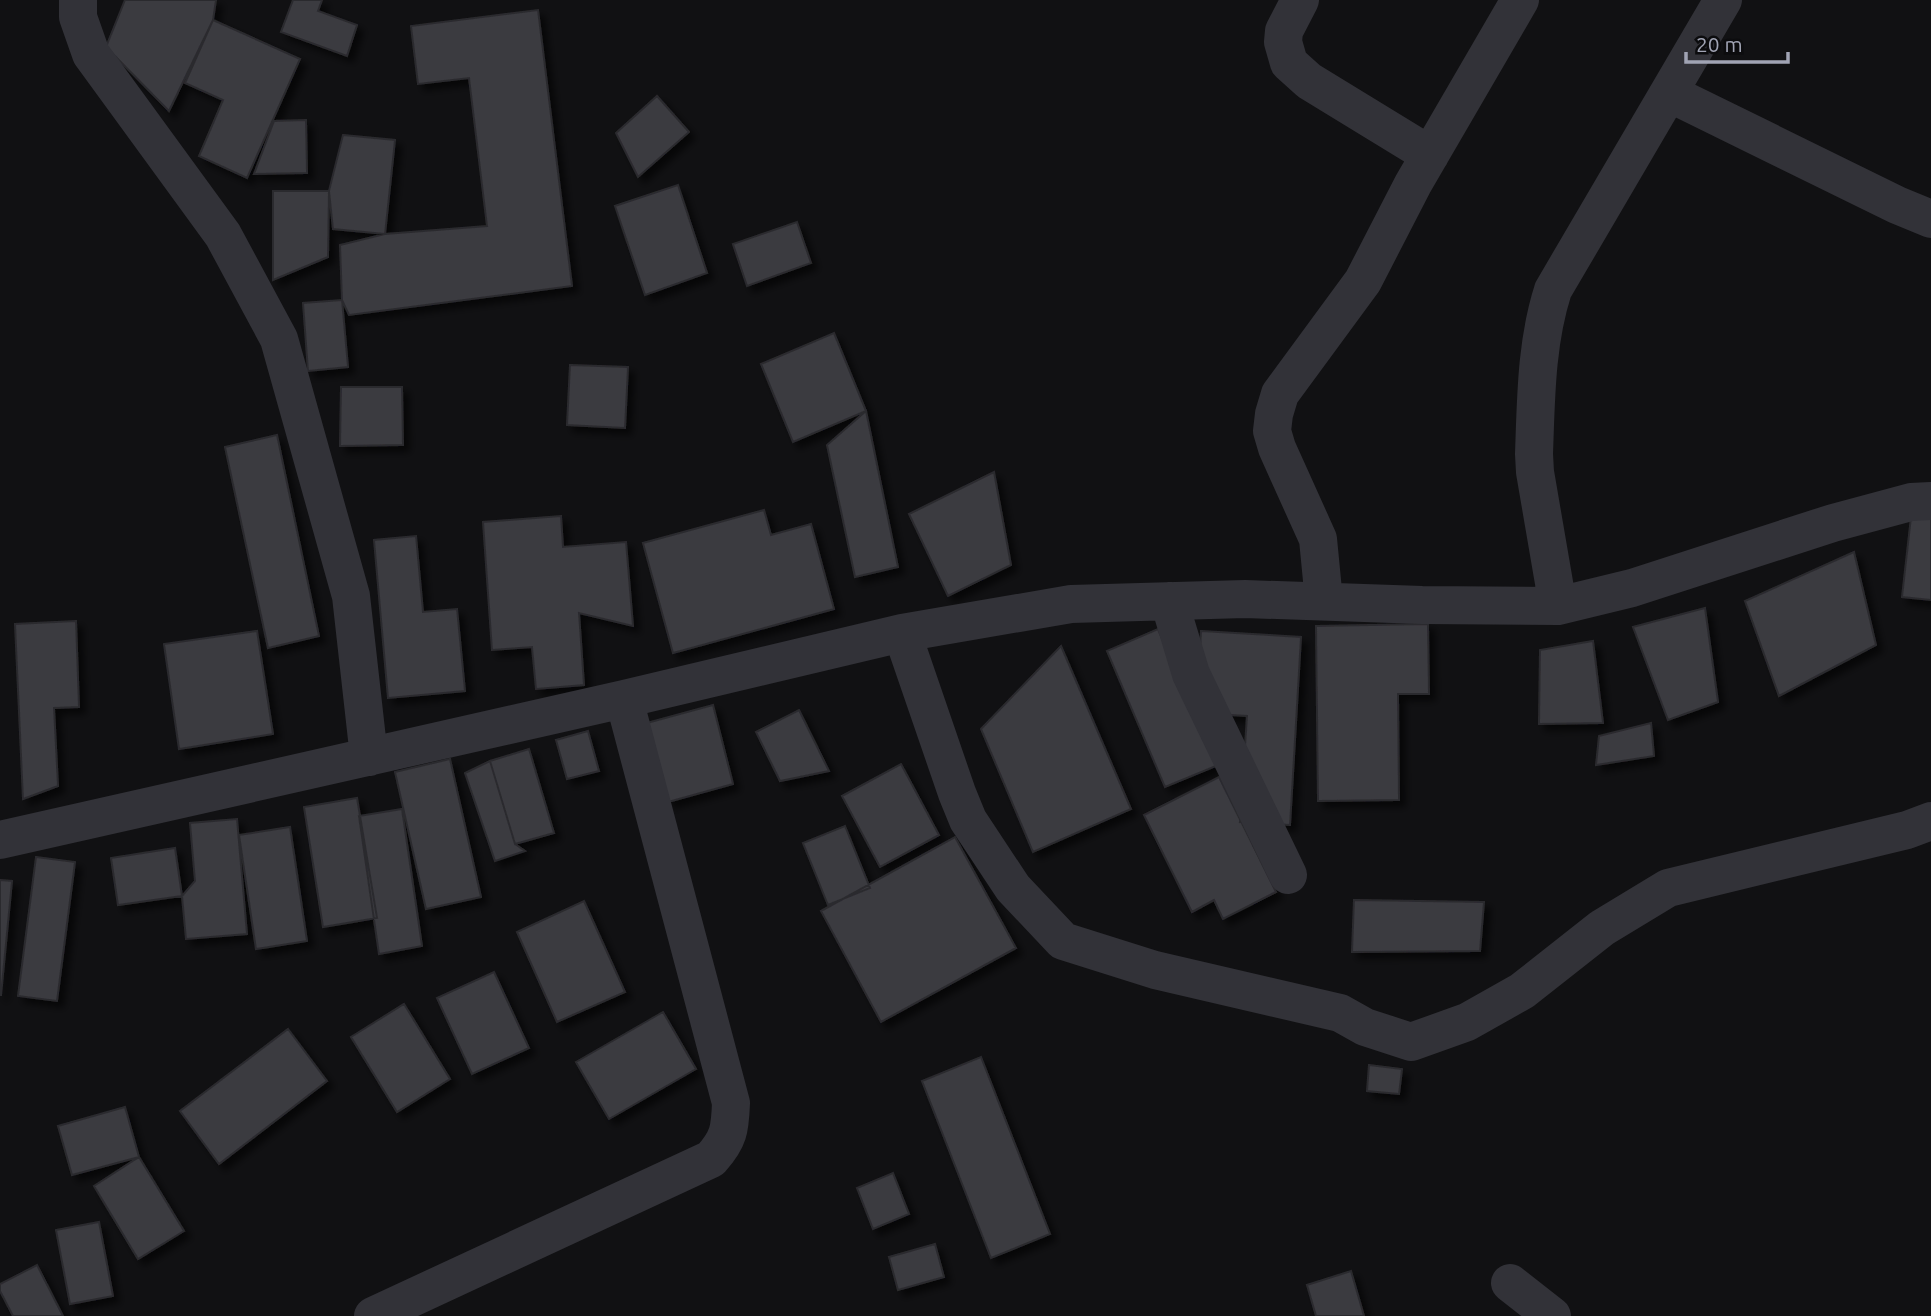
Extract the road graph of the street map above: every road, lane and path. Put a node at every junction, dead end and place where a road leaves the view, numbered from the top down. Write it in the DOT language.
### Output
graph roads {
  1 [pos="78,0"];
  2 [pos="1300,0"];
  3 [pos="1520,0"];
  4 [pos="1723,0"];
  5 [pos="1669,93"];
  6 [pos="1430,155"];
  7 [pos="1931,219"];
  8 [pos="1931,501"];
  9 [pos="1169,601"];
  10 [pos="1324,601"];
  11 [pos="1558,606"];
  12 [pos="902,632"];
  13 [pos="624,699"];
  14 [pos="369,757"];
  15 [pos="1931,821"];
  16 [pos="0,839"];
  17 [pos="1288,875"];
  18 [pos="1510,1283"];
  19 [pos="373,1316"];
  20 [pos="1552,1316"];
  1 -- 14 [label="street"];
  2 -- 6 [label="street"];
  3 -- 6 [label="street"];
  4 -- 5 [label="street"];
  5 -- 7 [label="street"];
  5 -- 11 [label="street"];
  6 -- 10 [label="street"];
  8 -- 11 [label="street"];
  9 -- 10 [label="street"];
  9 -- 12 [label="street"];
  9 -- 17 [label="street"];
  10 -- 11 [label="street"];
  12 -- 13 [label="street"];
  12 -- 15 [label="street"];
  13 -- 14 [label="street"];
  13 -- 19 [label="street"];
  14 -- 16 [label="street"];
  18 -- 20 [label="street"];
}
